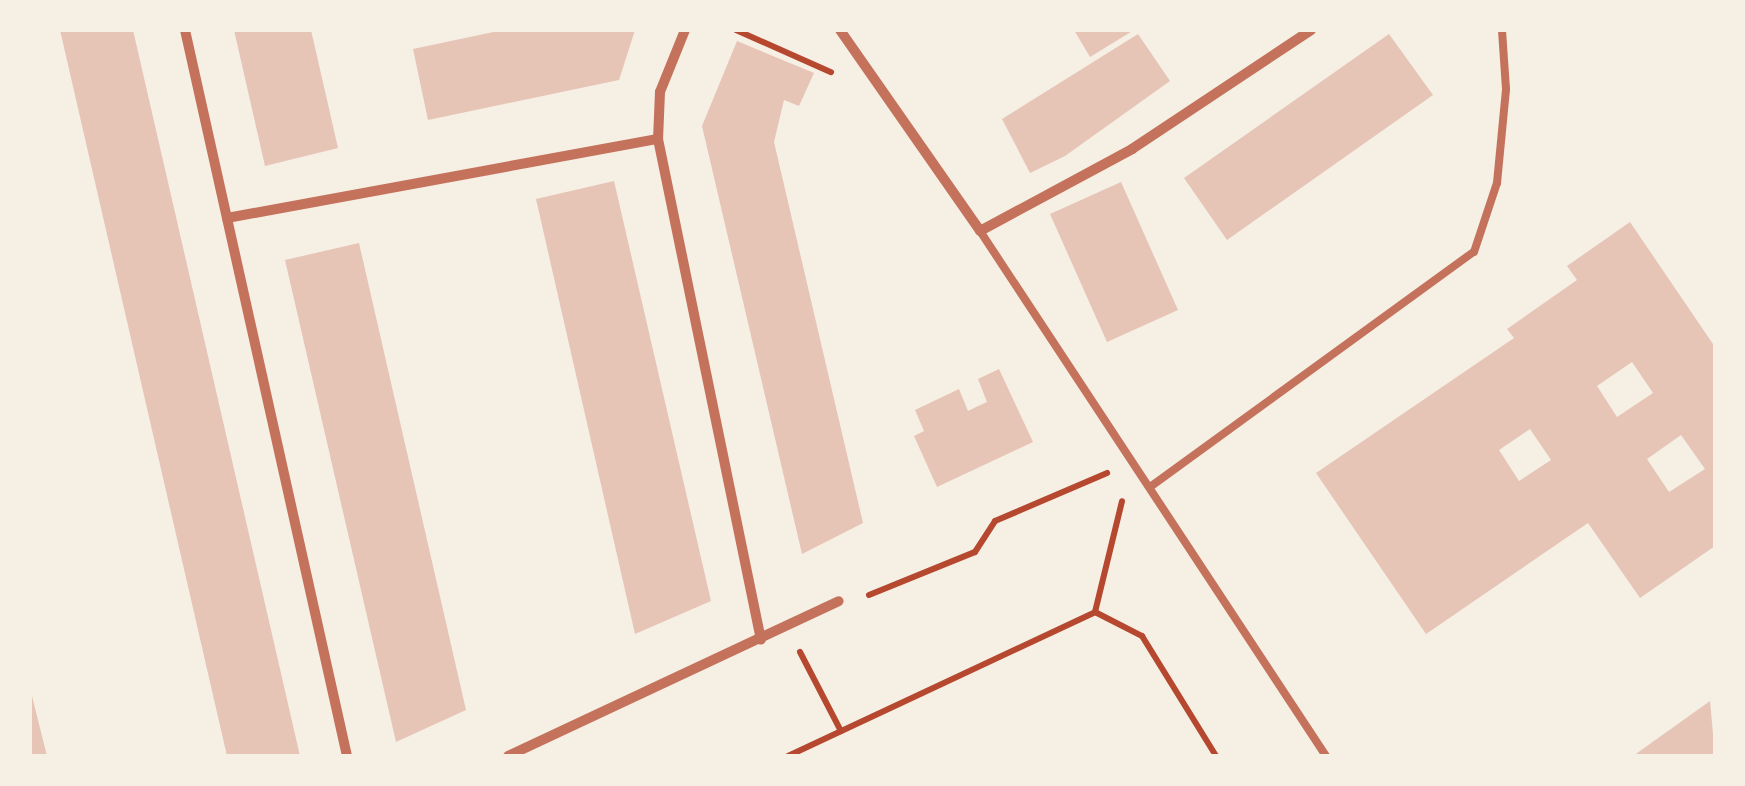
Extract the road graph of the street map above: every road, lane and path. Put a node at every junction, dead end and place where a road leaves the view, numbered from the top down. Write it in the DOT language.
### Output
graph roads {
  1 [pos="185,30"];
  2 [pos="685,30"];
  3 [pos="736,30"];
  4 [pos="840,30"];
  5 [pos="1311,30"];
  6 [pos="1502,30"];
  7 [pos="887,97"];
  8 [pos="658,139"];
  9 [pos="227,218"];
  10 [pos="980,231"];
  11 [pos="1134,461"];
  12 [pos="1150,487"];
  13 [pos="1118,514"];
  14 [pos="838,602"];
  15 [pos="1095,612"];
  16 [pos="790,626"];
  17 [pos="761,640"];
  18 [pos="841,732"];
  19 [pos="346,756"];
  20 [pos="508,756"];
  21 [pos="788,756"];
  22 [pos="1216,756"];
  23 [pos="1326,756"];
  1 -- 9 [label="street"];
  2 -- 8 [label="street"];
  3 -- 7 [label="path"];
  4 -- 7 [label="street"];
  5 -- 10 [label="street"];
  6 -- 12 [label="lane"];
  7 -- 10 [label="street"];
  8 -- 9 [label="street"];
  8 -- 17 [label="street"];
  9 -- 19 [label="street"];
  10 -- 11 [label="lane"];
  11 -- 12 [label="lane"];
  11 -- 14 [label="path"];
  12 -- 23 [label="lane"];
  13 -- 15 [label="path"];
  14 -- 16 [label="street"];
  15 -- 18 [label="path"];
  15 -- 22 [label="path"];
  16 -- 17 [label="street"];
  16 -- 18 [label="path"];
  17 -- 20 [label="street"];
  18 -- 21 [label="path"];
}
